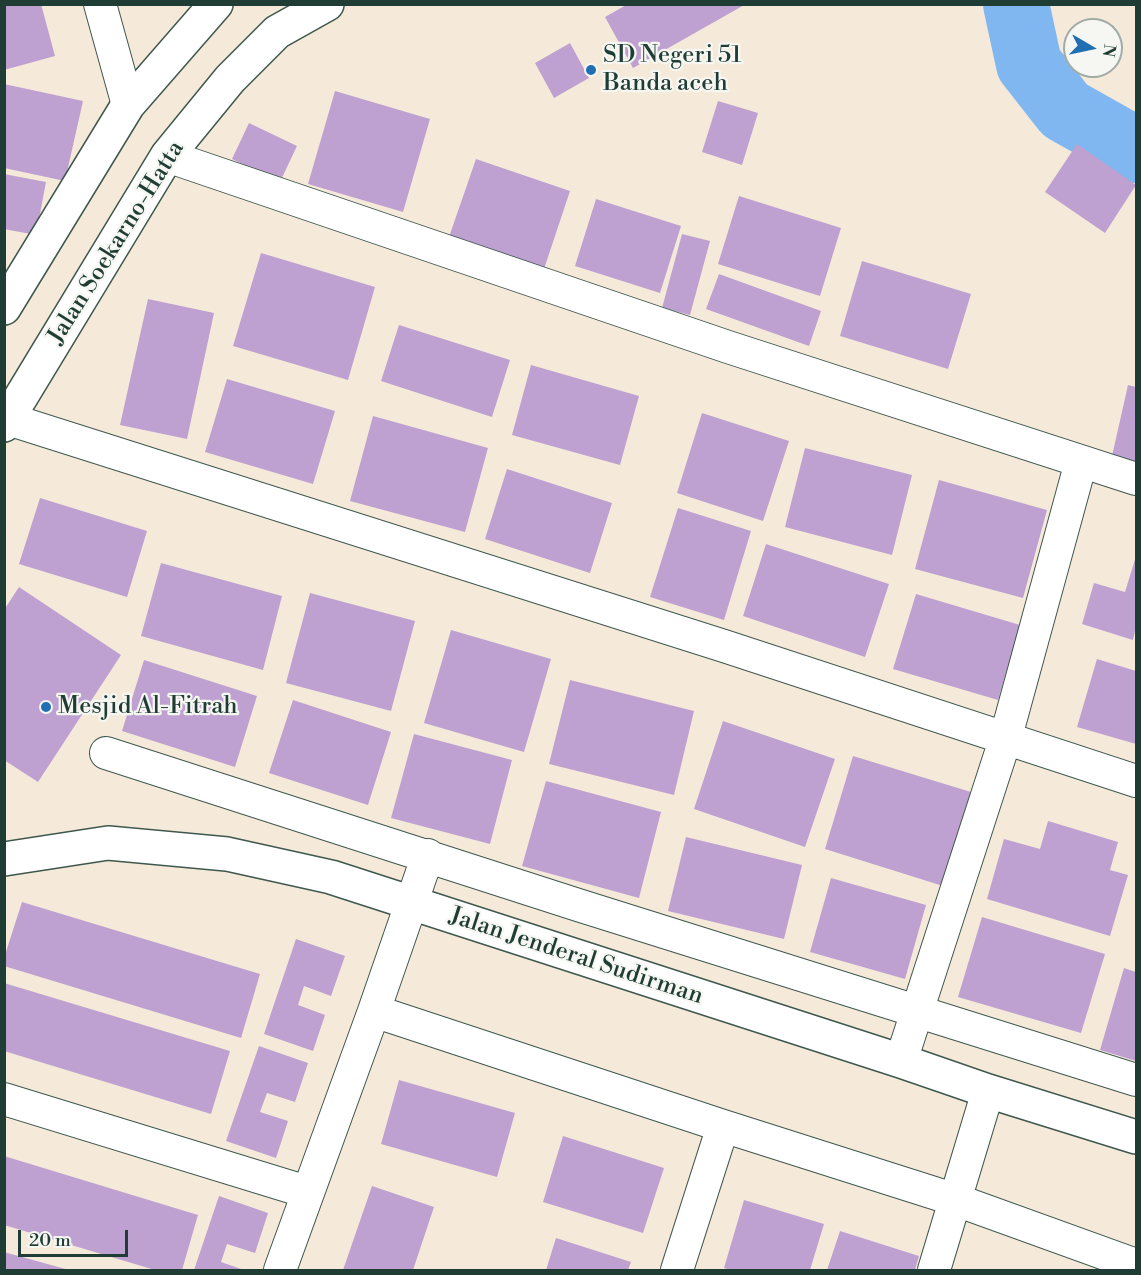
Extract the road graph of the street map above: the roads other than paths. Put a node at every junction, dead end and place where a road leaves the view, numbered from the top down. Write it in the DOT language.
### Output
graph roads {
  1 [pos="100,4"];
  2 [pos="216,4"];
  3 [pos="327,4"];
  4 [pos="128,105"];
  5 [pos="167,156"];
  6 [pos="4,308"];
  7 [pos="6,422"];
  8 [pos="1081,462"];
  9 [pos="1137,479"];
  10 [pos="1005,740"];
  11 [pos="106,753"];
  12 [pos="1137,781"];
  13 [pos="428,855"];
  14 [pos="5,860"];
  15 [pos="411,904"];
  16 [pos="374,1011"];
  17 [pos="918,1012"];
  18 [pos="901,1061"];
  19 [pos="1137,1080"];
  20 [pos="988,1091"];
  21 [pos="4,1098"];
  22 [pos="723,1126"];
  23 [pos="1137,1137"];
  24 [pos="307,1192"];
  25 [pos="956,1200"];
  26 [pos="1137,1265"];
  27 [pos="280,1270"];
  28 [pos="677,1270"];
  29 [pos="934,1270"];
  1 -- 4 [label="street"];
  2 -- 4 [label="main road"];
  3 -- 5 [label="main road, Jalan Soekarno-Hatta"];
  4 -- 6 [label="main road"];
  5 -- 7 [label="main road, Jalan Soekarno-Hatta"];
  5 -- 8 [label="street"];
  7 -- 10 [label="street"];
  8 -- 9 [label="street"];
  8 -- 10 [label="street"];
  10 -- 12 [label="street"];
  10 -- 17 [label="street"];
  11 -- 13 [label="street"];
  13 -- 15 [label="street"];
  13 -- 17 [label="street"];
  14 -- 15 [label="main road, Jalan Jenderal Sudirman"];
  15 -- 16 [label="street"];
  15 -- 18 [label="main road, Jalan Jenderal Sudirman"];
  16 -- 22 [label="street"];
  16 -- 24 [label="street"];
  17 -- 18 [label="street"];
  17 -- 19 [label="street"];
  18 -- 20 [label="main road, Jalan Jenderal Sudirman"];
  20 -- 23 [label="main road, Jalan Jenderal Sudirman"];
  20 -- 25 [label="street"];
  21 -- 24 [label="street"];
  22 -- 25 [label="street"];
  22 -- 28 [label="street"];
  24 -- 27 [label="street"];
  25 -- 26 [label="street"];
  25 -- 29 [label="street"];
}
